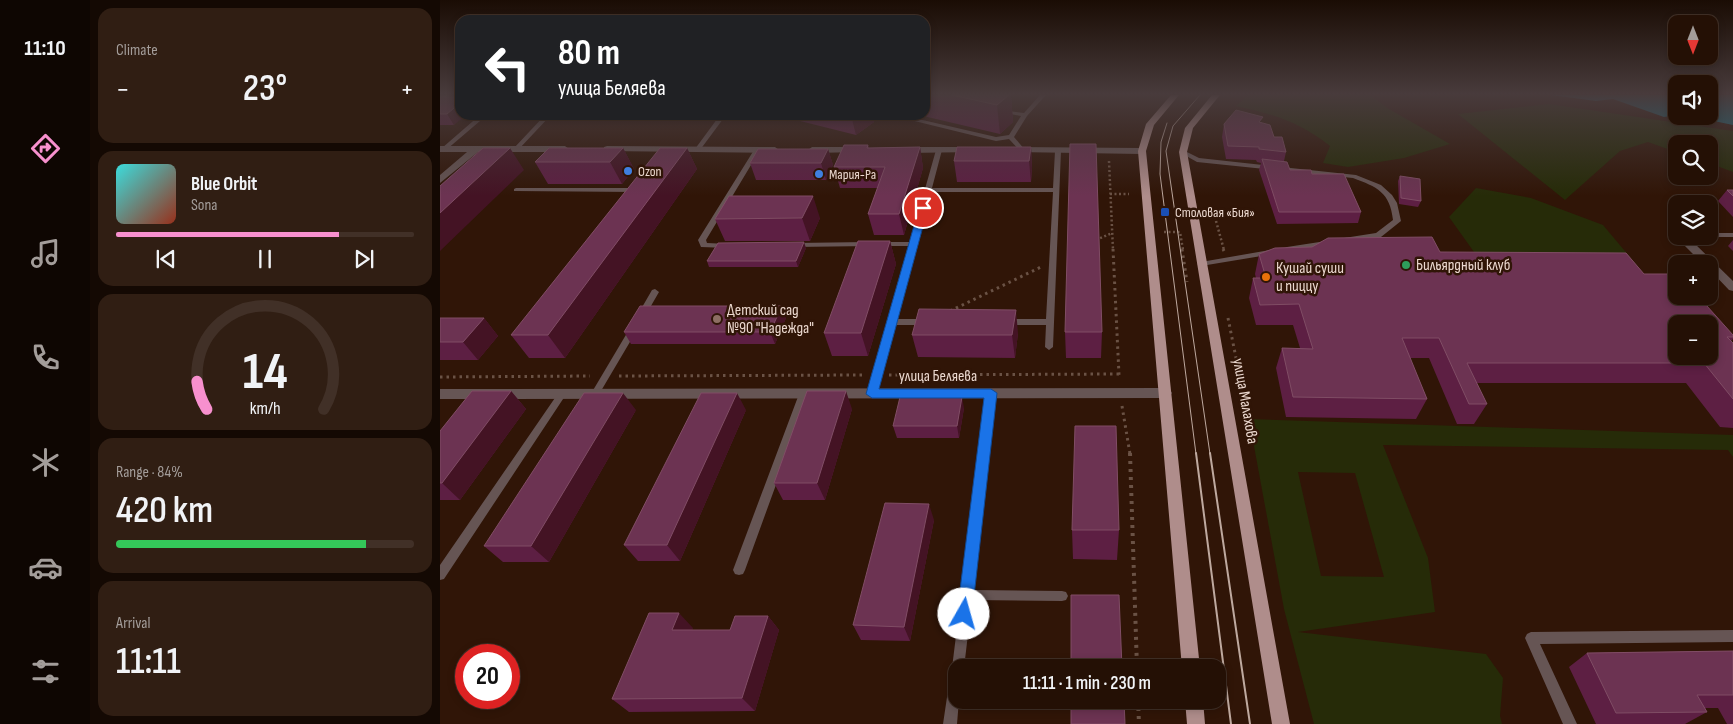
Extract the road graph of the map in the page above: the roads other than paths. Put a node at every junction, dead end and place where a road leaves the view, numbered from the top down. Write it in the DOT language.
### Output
graph roads {
  1 [pos="467,129"];
  2 [pos="535,129"];
  3 [pos="713,129"];
  4 [pos="953,129"];
  5 [pos="1016,129"];
  6 [pos="1149,129"];
  7 [pos="1189,129"];
  8 [pos="1011,138"];
  9 [pos="442,149"];
  10 [pos="476,149"];
  11 [pos="516,149"];
  12 [pos="575,149"];
  13 [pos="595,149"];
  14 [pos="698,149"];
  15 [pos="757,150"];
  16 [pos="786,150"];
  17 [pos="805,150"];
  18 [pos="863,150"];
  19 [pos="891,150"];
  20 [pos="939,150"];
  21 [pos="985,150"];
  22 [pos="1003,150"];
  23 [pos="1022,150"];
  24 [pos="1058,150"];
  25 [pos="1142,151"];
  26 [pos="1183,152"];
  27 [pos="440,180"];
  28 [pos="516,190"];
  29 [pos="642,190"];
  30 [pos="928,190"];
  31 [pos="1056,190"];
  32 [pos="1718,235"];
  33 [pos="1733,235"];
  34 [pos="1340,241"];
  35 [pos="1330,242"];
  36 [pos="913,244"];
  37 [pos="784,245"];
  38 [pos="1690,245"];
  39 [pos="735,246"];
  40 [pos="1201,264"];
  41 [pos="1733,287"];
  42 [pos="655,292"];
  43 [pos="892,322"];
  44 [pos="936,322"];
  45 [pos="993,322"];
  46 [pos="1050,322"];
  47 [pos="1049,347"];
  48 [pos="991,393"];
  49 [pos="1165,393"];
  50 [pos="440,394"];
  51 [pos="562,394"];
  52 [pos="595,394"];
  53 [pos="804,394"];
  54 [pos="872,394"];
  55 [pos="739,570"];
  56 [pos="440,574"];
  57 [pos="967,595"];
  58 [pos="1062,596"];
  59 [pos="1733,636"];
  60 [pos="959,659"];
  61 [pos="1190,659"];
  62 [pos="952,709"];
  63 [pos="1195,709"];
  64 [pos="950,724"];
  65 [pos="1196,724"];
  66 [pos="1281,724"];
  67 [pos="1570,724"];
  1 -- 9 [label="lane"];
  2 -- 11 [label="lane"];
  3 -- 14 [label="lane"];
  4 -- 8 [label="lane"];
  5 -- 8 [label="lane"];
  6 -- 25 [label="main road"];
  7 -- 26 [label="main road, улица Малахова"];
  8 -- 23 [label="lane"];
  9 -- 10 [label="street"];
  10 -- 11 [label="street"];
  10 -- 27 [label="street"];
  11 -- 12 [label="street"];
  13 -- 14 [label="street"];
  14 -- 15 [label="street"];
  15 -- 16 [label="street"];
  15 -- 39 [label="lane"];
  17 -- 18 [label="street"];
  19 -- 20 [label="street"];
  20 -- 21 [label="street"];
  20 -- 30 [label="lane"];
  22 -- 23 [label="street"];
  23 -- 24 [label="street"];
  24 -- 25 [label="street"];
  24 -- 31 [label="lane"];
  25 -- 49 [label="main road"];
  26 -- 34 [label="lane"];
  26 -- 40 [label="main road, улица Малахова"];
  28 -- 29 [label="lane"];
  30 -- 31 [label="lane"];
  30 -- 36 [label="lane"];
  31 -- 46 [label="lane"];
  32 -- 33 [label="lane"];
  35 -- 40 [label="lane"];
  36 -- 37 [label="lane"];
  36 -- 43 [label="lane"];
  38 -- 41 [label="street"];
  40 -- 66 [label="main road, улица Малахова"];
  42 -- 52 [label="lane"];
  43 -- 44 [label="lane"];
  43 -- 54 [label="lane"];
  45 -- 46 [label="lane"];
  46 -- 47 [label="lane"];
  48 -- 49 [label="street, улица Беляева"];
  48 -- 54 [label="street, улица Беляева"];
  48 -- 57 [label="lane"];
  49 -- 61 [label="main road"];
  50 -- 51 [label="street, улица Беляева"];
  51 -- 52 [label="street, улица Беляева"];
  51 -- 56 [label="lane"];
  52 -- 53 [label="street, улица Беляева"];
  53 -- 54 [label="street, улица Беляева"];
  53 -- 55 [label="lane"];
  57 -- 58 [label="lane"];
  57 -- 60 [label="lane"];
  59 -- 67 [label="lane"];
  62 -- 64 [label="lane"];
  63 -- 65 [label="main road"];
}
